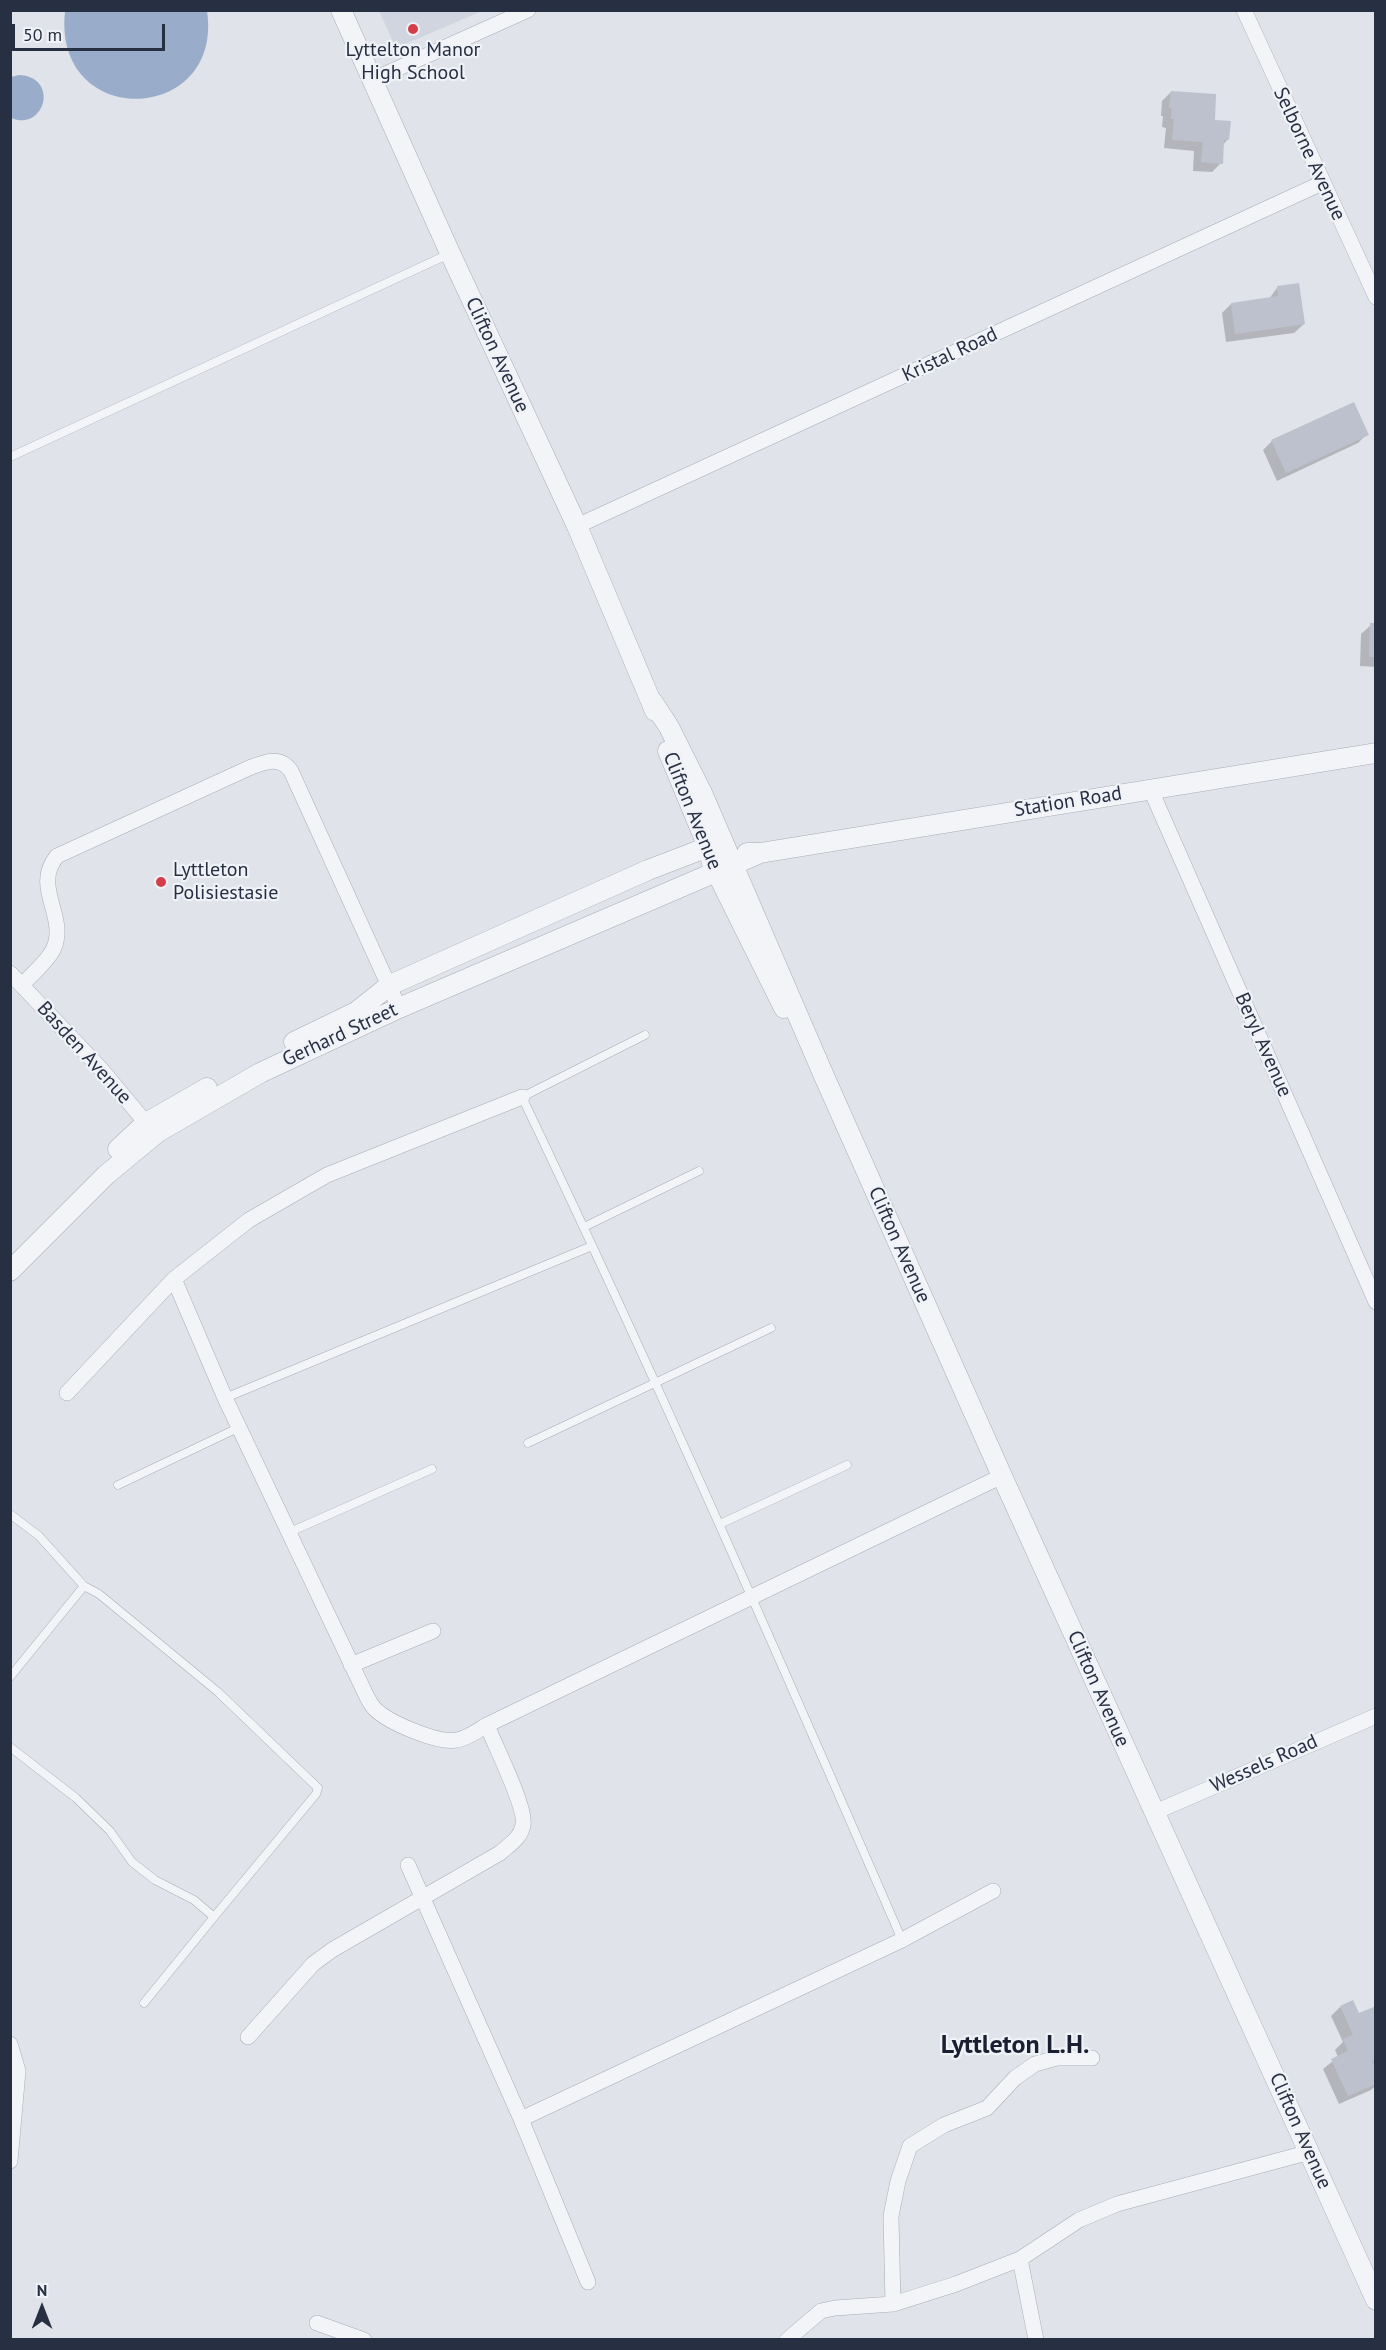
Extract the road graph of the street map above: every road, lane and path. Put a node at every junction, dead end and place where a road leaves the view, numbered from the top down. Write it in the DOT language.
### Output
graph roads {
  1 [pos="341,10"];
  2 [pos="528,10"];
  3 [pos="1244,10"];
  4 [pos="372,80"];
  5 [pos="1322,183"];
  6 [pos="450,253"];
  7 [pos="1376,297"];
  8 [pos="10,457"];
  9 [pos="577,526"];
  10 [pos="1376,753"];
  11 [pos="1149,788"];
  12 [pos="721,859"];
  13 [pos="10,973"];
  14 [pos="22,985"];
  15 [pos="390,985"];
  16 [pos="399,1008"];
  17 [pos="645,1035"];
  18 [pos="522,1097"];
  19 [pos="152,1127"];
  20 [pos="699,1171"];
  21 [pos="584,1227"];
  22 [pos="592,1246"];
  23 [pos="10,1256"];
  24 [pos="10,1271"];
  25 [pos="174,1279"];
  26 [pos="1376,1302"];
  27 [pos="771,1328"];
  28 [pos="655,1384"];
  29 [pos="67,1393"];
  30 [pos="225,1398"];
  31 [pos="240,1427"];
  32 [pos="528,1443"];
  33 [pos="847,1465"];
  34 [pos="432,1469"];
  35 [pos="1002,1476"];
  36 [pos="118,1485"];
  37 [pos="10,1514"];
  38 [pos="720,1524"];
  39 [pos="290,1532"];
  40 [pos="84,1586"];
  41 [pos="753,1597"];
  42 [pos="433,1631"];
  43 [pos="351,1665"];
  44 [pos="10,1677"];
  45 [pos="1376,1716"];
  46 [pos="487,1725"];
  47 [pos="10,1747"];
  48 [pos="1154,1813"];
  49 [pos="408,1865"];
  50 [pos="993,1892"];
  51 [pos="422,1899"];
  52 [pos="214,1917"];
  53 [pos="902,1940"];
  54 [pos="144,2003"];
  55 [pos="248,2037"];
  56 [pos="10,2044"];
  57 [pos="1092,2058"];
  58 [pos="521,2120"];
  59 [pos="1310,2152"];
  60 [pos="10,2161"];
  61 [pos="1020,2259"];
  62 [pos="588,2282"];
  63 [pos="1376,2300"];
  64 [pos="893,2304"];
  65 [pos="317,2323"];
  66 [pos="364,2340"];
  67 [pos="787,2340"];
  68 [pos="1036,2340"];
  1 -- 4 [label="street, Clifton Avenue"];
  2 -- 4 [label="street"];
  3 -- 5 [label="street, Selborne Avenue"];
  4 -- 6 [label="street, Clifton Avenue"];
  5 -- 7 [label="street, Selborne Avenue"];
  5 -- 9 [label="street, Kristal Road"];
  6 -- 8 [label="lane"];
  6 -- 9 [label="street, Clifton Avenue"];
  9 -- 12 [label="street, Clifton Avenue"];
  10 -- 11 [label="street, Station Road"];
  11 -- 12 [label="street, Station Road"];
  11 -- 26 [label="street, Beryl Avenue"];
  12 -- 15 [label="street, Gerhard Street"];
  12 -- 16 [label="street, Gerhard Street"];
  12 -- 35 [label="street, Clifton Avenue"];
  13 -- 14 [label="street, Basden Avenue"];
  14 -- 15 [label="street"];
  14 -- 19 [label="street, Basden Avenue"];
  15 -- 16 [label="street"];
  15 -- 19 [label="street, Gerhard Street"];
  16 -- 19 [label="street, Gerhard Street"];
  17 -- 18 [label="lane"];
  18 -- 21 [label="lane"];
  18 -- 25 [label="street"];
  19 -- 23 [label="street, Gerhard Street"];
  19 -- 24 [label="street, Gerhard Street"];
  20 -- 21 [label="lane"];
  21 -- 22 [label="lane"];
  22 -- 28 [label="lane"];
  22 -- 30 [label="lane"];
  25 -- 29 [label="street"];
  25 -- 30 [label="street"];
  27 -- 28 [label="lane"];
  28 -- 32 [label="lane"];
  28 -- 38 [label="lane"];
  30 -- 31 [label="street"];
  31 -- 36 [label="lane"];
  31 -- 39 [label="street"];
  33 -- 38 [label="lane"];
  34 -- 39 [label="lane"];
  35 -- 41 [label="street"];
  35 -- 48 [label="street, Clifton Avenue"];
  37 -- 40 [label="lane"];
  38 -- 41 [label="lane"];
  39 -- 43 [label="street"];
  40 -- 44 [label="lane"];
  40 -- 52 [label="lane"];
  41 -- 46 [label="street"];
  41 -- 53 [label="lane"];
  42 -- 43 [label="street"];
  43 -- 46 [label="street"];
  45 -- 48 [label="street, Wessels Road"];
  46 -- 51 [label="street"];
  47 -- 52 [label="lane"];
  48 -- 59 [label="street, Clifton Avenue"];
  49 -- 51 [label="street"];
  50 -- 53 [label="street"];
  51 -- 55 [label="street"];
  51 -- 58 [label="street"];
  52 -- 54 [label="lane"];
  53 -- 58 [label="street"];
  56 -- 60 [label="street"];
  57 -- 64 [label="street"];
  58 -- 62 [label="street"];
  59 -- 61 [label="street"];
  59 -- 63 [label="street, Clifton Avenue"];
  61 -- 64 [label="street"];
  61 -- 68 [label="street"];
  64 -- 67 [label="street"];
  65 -- 66 [label="street"];
}
